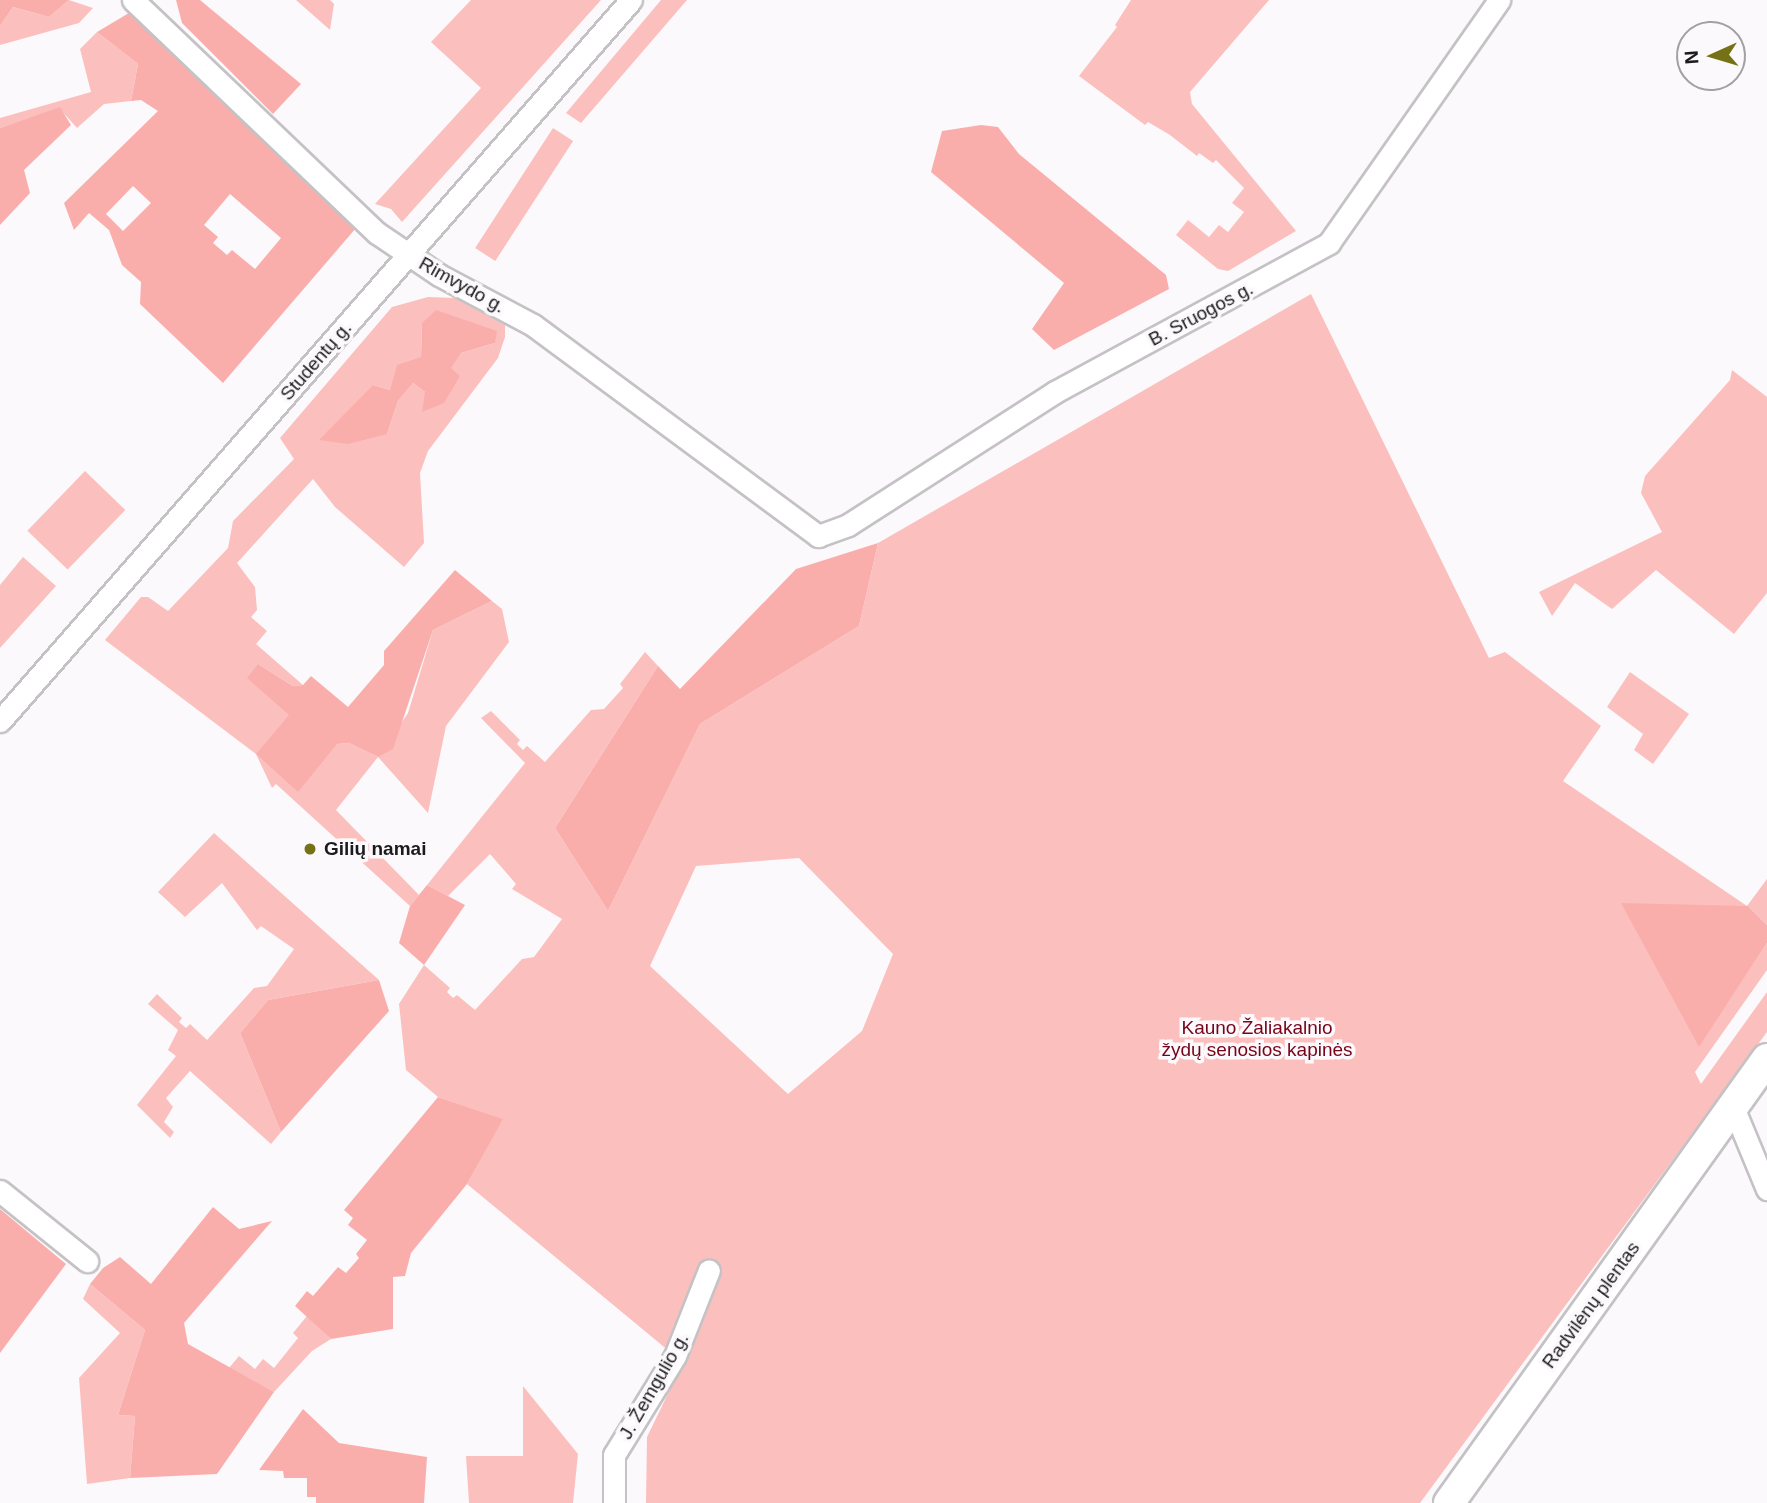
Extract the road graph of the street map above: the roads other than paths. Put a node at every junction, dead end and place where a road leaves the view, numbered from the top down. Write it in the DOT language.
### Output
graph roads {
  1 [pos="133,0"];
  2 [pos="631,0"];
  3 [pos="1499,0"];
  4 [pos="408,254"];
  5 [pos="818,536"];
  6 [pos="0,721"];
  7 [pos="1767,1059"];
  8 [pos="1733,1107"];
  9 [pos="1767,1189"];
  10 [pos="0,1191"];
  11 [pos="87,1261"];
  12 [pos="709,1270"];
  13 [pos="614,1503"];
  14 [pos="1449,1503"];
  1 -- 4 [label="street, Rimvydo g."];
  2 -- 4 [label="street, Studentų g."];
  3 -- 5 [label="street, B. Sruogos g."];
  4 -- 5 [label="street, Rimvydo g."];
  4 -- 6 [label="street, Studentų g."];
  7 -- 8 [label="street, Radvilėnų plentas"];
  8 -- 9 [label="street"];
  8 -- 14 [label="street, Radvilėnų plentas"];
  10 -- 11 [label="street"];
  12 -- 13 [label="street, J. Žemgulio g."];
}
